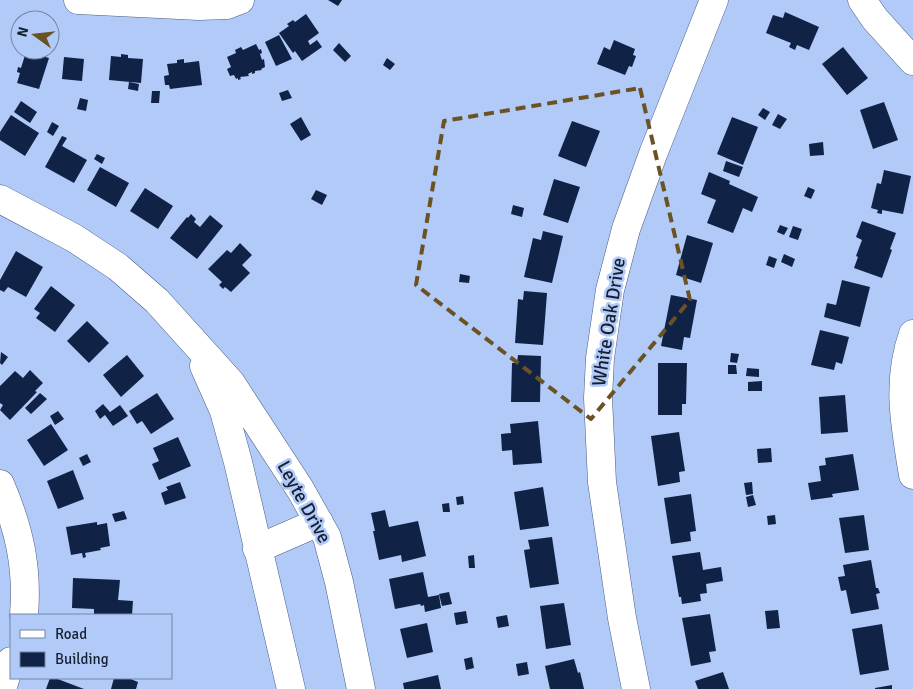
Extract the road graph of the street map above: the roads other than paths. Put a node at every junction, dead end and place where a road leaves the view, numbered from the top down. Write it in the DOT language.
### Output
graph roads {
  1 [pos="78,0"];
  2 [pos="240,0"];
  3 [pos="714,0"];
  4 [pos="862,0"];
  5 [pos="913,61"];
  6 [pos="0,199"];
  7 [pos="913,334"];
  8 [pos="193,339"];
  9 [pos="913,475"];
  10 [pos="0,484"];
  11 [pos="319,522"];
  12 [pos="257,549"];
  13 [pos="24,614"];
  14 [pos="10,664"];
  15 [pos="2,689"];
  16 [pos="292,689"];
  17 [pos="361,689"];
  18 [pos="636,689"];
  1 -- 2 [label="street"];
  3 -- 18 [label="street, White Oak Drive"];
  4 -- 5 [label="street"];
  6 -- 8 [label="street, Leyte Drive"];
  7 -- 9 [label="street"];
  8 -- 11 [label="street, Leyte Drive"];
  8 -- 12 [label="street, Leyte Drive"];
  10 -- 13 [label="street"];
  11 -- 12 [label="street"];
  11 -- 17 [label="street, Leyte Drive"];
  12 -- 16 [label="street, Leyte Drive"];
  14 -- 15 [label="street"];
}
